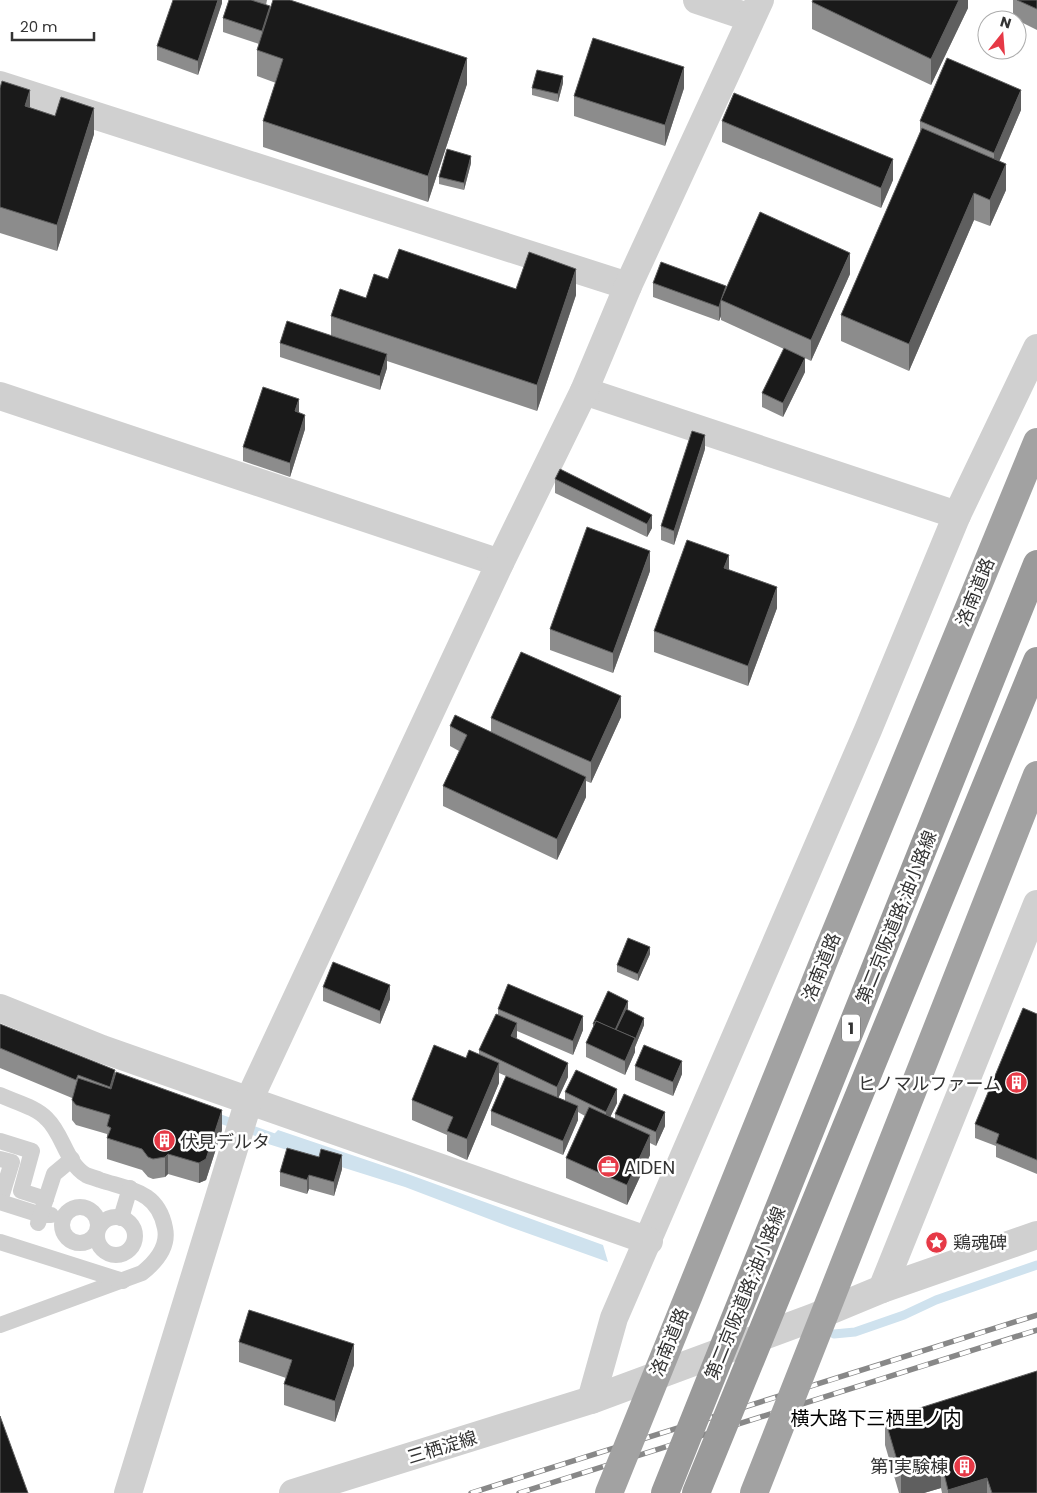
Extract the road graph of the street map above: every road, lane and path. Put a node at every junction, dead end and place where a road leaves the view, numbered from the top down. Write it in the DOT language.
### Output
graph roads {
  1 [pos="697,0"];
  2 [pos="755,9"];
  3 [pos="0,85"];
  4 [pos="628,286"];
  5 [pos="1037,348"];
  6 [pos="584,391"];
  7 [pos="0,396"];
  8 [pos="1037,442"];
  9 [pos="957,515"];
  10 [pos="500,563"];
  11 [pos="1037,564"];
  12 [pos="1037,661"];
  13 [pos="1037,775"];
  14 [pos="1037,904"];
  15 [pos="0,1008"];
  16 [pos="0,1095"];
  17 [pos="249,1100"];
  18 [pos="0,1141"];
  19 [pos="0,1158"];
  20 [pos="72,1159"];
  21 [pos="130,1188"];
  22 [pos="46,1199"];
  23 [pos="0,1201"];
  24 [pos="121,1218"];
  25 [pos="40,1219"];
  26 [pos="63,1219"];
  27 [pos="98,1230"];
  28 [pos="1037,1235"];
  29 [pos="649,1241"];
  30 [pos="0,1242"];
  31 [pos="123,1281"];
  32 [pos="882,1289"];
  33 [pos="0,1325"];
  34 [pos="591,1400"];
  35 [pos="128,1493"];
  36 [pos="293,1493"];
  37 [pos="609,1493"];
  38 [pos="665,1493"];
  39 [pos="696,1493"];
  40 [pos="754,1493"];
  1 -- 2 [label="street"];
  2 -- 4 [label="street"];
  3 -- 4 [label="street"];
  4 -- 6 [label="street"];
  5 -- 9 [label="street"];
  6 -- 9 [label="street"];
  6 -- 10 [label="street"];
  7 -- 10 [label="street"];
  8 -- 37 [label="highway, 洛南道路, bridge"];
  9 -- 29 [label="street"];
  10 -- 17 [label="street"];
  11 -- 38 [label="highway, 第二京阪道路;油小路線 / 1, bridge"];
  12 -- 39 [label="highway, 第二京阪道路;油小路線 / 1, bridge"];
  13 -- 40 [label="highway, bridge"];
  14 -- 32 [label="street"];
  15 -- 17 [label="street"];
  16 -- 20 [label="lane"];
  17 -- 29 [label="street"];
  17 -- 35 [label="street"];
  18 -- 22 [label="lane"];
  19 -- 23 [label="lane"];
  20 -- 21 [label="lane"];
  20 -- 22 [label="lane"];
  21 -- 24 [label="lane"];
  21 -- 31 [label="lane"];
  22 -- 25 [label="lane"];
  23 -- 25 [label="lane"];
  24 -- 27 [label="lane"];
  24 -- 27 [label="lane"];
  25 -- 26 [label="lane"];
  26 -- 27 [label="lane"];
  26 -- 27 [label="lane"];
  28 -- 32 [label="street, 三栖淀線"];
  29 -- 34 [label="street"];
  30 -- 31 [label="lane"];
  31 -- 33 [label="lane"];
  32 -- 34 [label="street, 三栖淀線"];
  34 -- 36 [label="street, 三栖淀線"];
}
